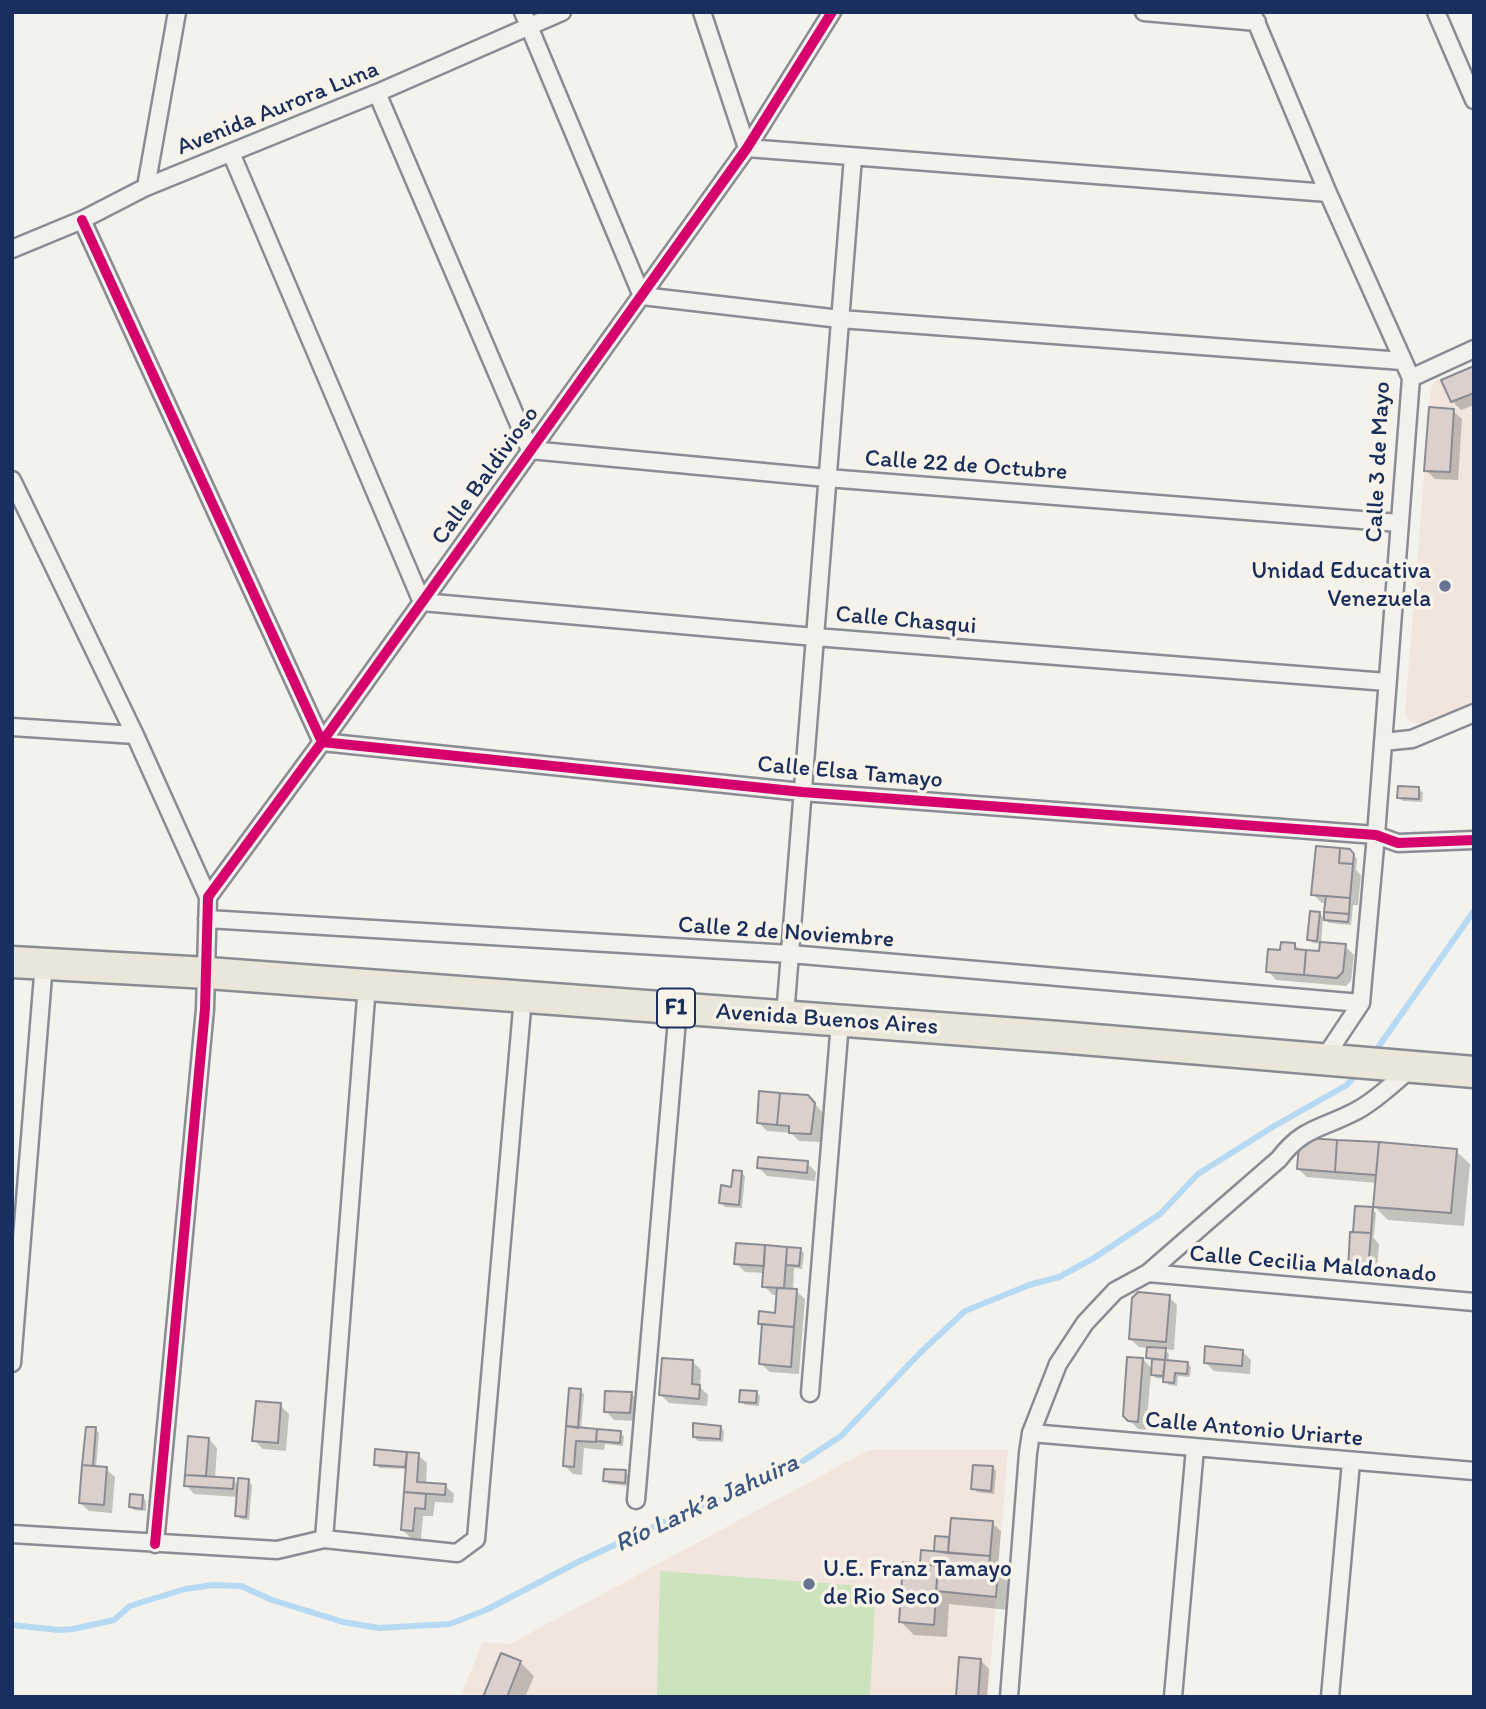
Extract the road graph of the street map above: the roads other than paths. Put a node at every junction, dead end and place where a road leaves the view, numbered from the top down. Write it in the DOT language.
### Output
graph roads {
  1 [pos="177,12"];
  2 [pos="562,12"];
  3 [pos="702,12"];
  4 [pos="832,12"];
  5 [pos="1144,12"];
  6 [pos="1436,12"];
  7 [pos="1255,17"];
  8 [pos="526,19"];
  9 [pos="377,93"];
  10 [pos="1474,100"];
  11 [pos="747,148"];
  12 [pos="231,153"];
  13 [pos="853,157"];
  14 [pos="146,187"];
  15 [pos="1328,193"];
  16 [pos="82,220"];
  17 [pos="12,249"];
  18 [pos="642,296"];
  19 [pos="840,319"];
  20 [pos="1474,349"];
  21 [pos="1402,361"];
  22 [pos="1411,378"];
  23 [pos="530,450"];
  24 [pos="827,478"];
  25 [pos="12,480"];
  26 [pos="1399,523"];
  27 [pos="422,602"];
  28 [pos="815,637"];
  29 [pos="1387,682"];
  30 [pos="1474,713"];
  31 [pos="12,727"];
  32 [pos="135,735"];
  33 [pos="322,742"];
  34 [pos="1383,742"];
  35 [pos="802,792"];
  36 [pos="1376,835"];
  37 [pos="1474,839"];
  38 [pos="208,897"];
  39 [pos="207,919"];
  40 [pos="790,954"];
  41 [pos="12,962"];
  42 [pos="44,963"];
  43 [pos="208,973"];
  44 [pos="367,985"];
  45 [pos="523,997"];
  46 [pos="1361,1003"];
  47 [pos="678,1009"];
  48 [pos="785,1016"];
  49 [pos="840,1022"];
  50 [pos="1331,1061"];
  51 [pos="1398,1067"];
  52 [pos="1474,1072"];
  53 [pos="1148,1273"];
  54 [pos="1474,1302"];
  55 [pos="12,1363"];
  56 [pos="810,1394"];
  57 [pos="1031,1433"];
  58 [pos="1195,1448"];
  59 [pos="1351,1462"];
  60 [pos="1474,1471"];
  61 [pos="636,1500"];
  62 [pos="12,1534"];
  63 [pos="324,1539"];
  64 [pos="155,1544"];
  65 [pos="1009,1697"];
  66 [pos="1173,1697"];
  67 [pos="1331,1697"];
  1 -- 14 [label="street"];
  2 -- 8 [label="street, Avenida Aurora Luna"];
  3 -- 11 [label="street"];
  4 -- 11 [label="street, Calle Baldivioso"];
  5 -- 7 [label="street"];
  6 -- 10 [label="street"];
  7 -- 15 [label="street, Calle 3 de Mayo"];
  8 -- 9 [label="street, Avenida Aurora Luna"];
  8 -- 18 [label="street"];
  9 -- 12 [label="street, Avenida Aurora Luna"];
  9 -- 23 [label="street"];
  11 -- 13 [label="street"];
  11 -- 18 [label="street, Calle Baldivioso"];
  12 -- 14 [label="street, Avenida Aurora Luna"];
  12 -- 27 [label="street"];
  13 -- 15 [label="street"];
  13 -- 19 [label="street"];
  14 -- 16 [label="street, Avenida Aurora Luna"];
  15 -- 21 [label="street, Calle 3 de Mayo"];
  16 -- 17 [label="street, Avenida Aurora Luna"];
  16 -- 33 [label="street"];
  18 -- 19 [label="street"];
  18 -- 23 [label="street, Calle Baldivioso"];
  19 -- 21 [label="street"];
  19 -- 24 [label="street"];
  20 -- 22 [label="street"];
  21 -- 22 [label="street, Calle 3 de Mayo"];
  22 -- 26 [label="street, Calle 3 de Mayo"];
  23 -- 24 [label="street, Calle 22 de Octubre"];
  23 -- 27 [label="street, Calle Baldivioso"];
  24 -- 26 [label="street, Calle 22 de Octubre"];
  24 -- 28 [label="street"];
  25 -- 32 [label="street"];
  26 -- 29 [label="street, Calle 3 de Mayo"];
  27 -- 28 [label="street, Calle Chasqui"];
  27 -- 33 [label="street, Calle Baldivioso"];
  28 -- 29 [label="street, Calle Chasqui"];
  28 -- 35 [label="street"];
  29 -- 34 [label="street, Calle 3 de Mayo"];
  30 -- 34 [label="street"];
  31 -- 32 [label="street"];
  32 -- 38 [label="street"];
  33 -- 35 [label="street, Calle Elsa Tamayo"];
  33 -- 38 [label="street, Calle Baldivioso"];
  34 -- 36 [label="street, Calle 3 de Mayo"];
  35 -- 36 [label="street, Calle Elsa Tamayo"];
  35 -- 40 [label="street"];
  36 -- 37 [label="street, Calle Elsa Tamayo"];
  36 -- 46 [label="street, Calle 3 de Mayo"];
  38 -- 39 [label="street"];
  39 -- 40 [label="street, Calle 2 de Noviembre"];
  39 -- 43 [label="street"];
  40 -- 46 [label="street, Calle 2 de Noviembre"];
  40 -- 48 [label="street"];
  41 -- 42 [label="highway, Avenida Buenos Aires / F1"];
  42 -- 43 [label="highway, Avenida Buenos Aires / F1"];
  42 -- 55 [label="street"];
  43 -- 44 [label="highway, Avenida Buenos Aires / F1"];
  43 -- 64 [label="street"];
  44 -- 45 [label="highway, Avenida Buenos Aires / F1"];
  44 -- 63 [label="street"];
  45 -- 47 [label="highway, Avenida Buenos Aires / F1"];
  45 -- 63 [label="street"];
  46 -- 50 [label="street, Calle 3 de Mayo"];
  47 -- 48 [label="highway, Avenida Buenos Aires / F1"];
  47 -- 61 [label="street"];
  48 -- 49 [label="highway, Avenida Buenos Aires / F1"];
  49 -- 50 [label="highway, Avenida Buenos Aires / F1"];
  49 -- 56 [label="street"];
  50 -- 51 [label="highway, Avenida Buenos Aires / F1"];
  51 -- 52 [label="highway, Avenida Buenos Aires / F1"];
  51 -- 53 [label="street"];
  53 -- 54 [label="street, Calle Cecilia Maldonado"];
  53 -- 57 [label="street"];
  57 -- 58 [label="street, Calle Antonio Uriarte"];
  57 -- 65 [label="street"];
  58 -- 59 [label="street, Calle Antonio Uriarte"];
  58 -- 66 [label="street"];
  59 -- 60 [label="street, Calle Antonio Uriarte"];
  59 -- 67 [label="street"];
  62 -- 64 [label="street"];
  63 -- 64 [label="street"];
}
